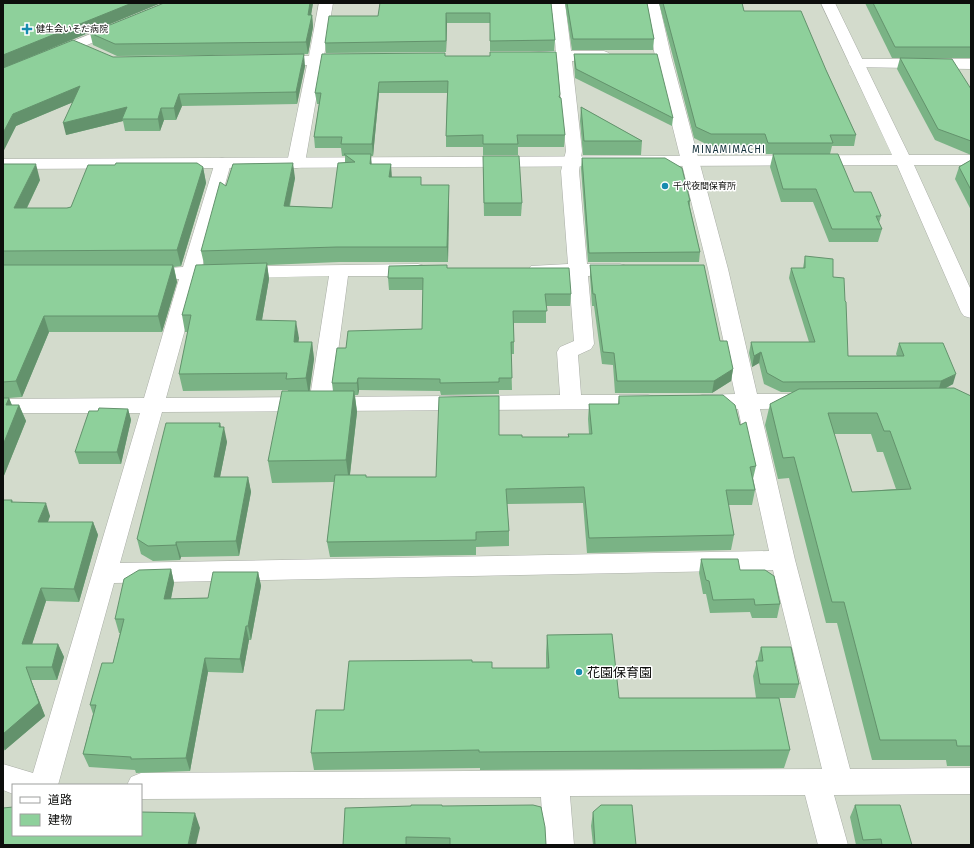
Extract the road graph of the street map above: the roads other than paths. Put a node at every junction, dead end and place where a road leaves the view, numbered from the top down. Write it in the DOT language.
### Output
graph roads {
  1 [pos="326,3"];
  2 [pos="558,3"];
  3 [pos="652,3"];
  4 [pos="828,3"];
  5 [pos="134,21"];
  6 [pos="76,44"];
  7 [pos="94,53"];
  8 [pos="563,56"];
  9 [pos="617,56"];
  10 [pos="508,57"];
  11 [pos="365,59"];
  12 [pos="317,60"];
  13 [pos="261,61"];
  14 [pos="857,64"];
  15 [pos="971,64"];
  16 [pos="3,75"];
  17 [pos="691,160"];
  18 [pos="903,160"];
  19 [pos="971,160"];
  20 [pos="572,162"];
  21 [pos="222,163"];
  22 [pos="296,163"];
  23 [pos="3,164"];
  24 [pos="338,270"];
  25 [pos="434,270"];
  26 [pos="522,270"];
  27 [pos="640,270"];
  28 [pos="578,271"];
  29 [pos="128,274"];
  30 [pos="191,274"];
  31 [pos="971,312"];
  32 [pos="571,401"];
  33 [pos="827,401"];
  34 [pos="747,402"];
  35 [pos="320,404"];
  36 [pos="3,406"];
  37 [pos="153,406"];
  38 [pos="783,560"];
  39 [pos="104,573"];
  40 [pos="827,781"];
  41 [pos="971,781"];
  42 [pos="554,782"];
  43 [pos="44,784"];
  44 [pos="142,786"];
  45 [pos="559,845"];
  46 [pos="833,845"];
  1 -- 12 [label="street"];
  2 -- 8 [label="street"];
  3 -- 17 [label="street"];
  4 -- 14 [label="street"];
  5 -- 6 [label="street"];
  6 -- 7 [label="street"];
  6 -- 16 [label="street"];
  8 -- 9 [label="street"];
  8 -- 10 [label="street"];
  8 -- 20 [label="street"];
  11 -- 12 [label="street"];
  12 -- 13 [label="street"];
  12 -- 22 [label="street"];
  14 -- 15 [label="street"];
  14 -- 18 [label="street"];
  17 -- 18 [label="street"];
  17 -- 20 [label="street"];
  17 -- 34 [label="street"];
  18 -- 19 [label="street"];
  18 -- 31 [label="street"];
  20 -- 22 [label="street"];
  20 -- 28 [label="street"];
  21 -- 22 [label="street"];
  21 -- 23 [label="street"];
  21 -- 30 [label="street"];
  24 -- 25 [label="street"];
  24 -- 30 [label="street"];
  24 -- 35 [label="street"];
  26 -- 28 [label="street"];
  27 -- 28 [label="street"];
  28 -- 32 [label="street"];
  29 -- 30 [label="street"];
  30 -- 37 [label="street"];
  32 -- 34 [label="street"];
  32 -- 35 [label="street"];
  33 -- 34 [label="street"];
  34 -- 38 [label="street"];
  35 -- 37 [label="street"];
  36 -- 37 [label="street"];
  37 -- 39 [label="street"];
  38 -- 39 [label="street"];
  38 -- 40 [label="street"];
  39 -- 43 [label="street"];
  40 -- 41 [label="street"];
  40 -- 42 [label="street"];
  40 -- 46 [label="street"];
  42 -- 44 [label="street"];
  42 -- 45 [label="street"];
}
